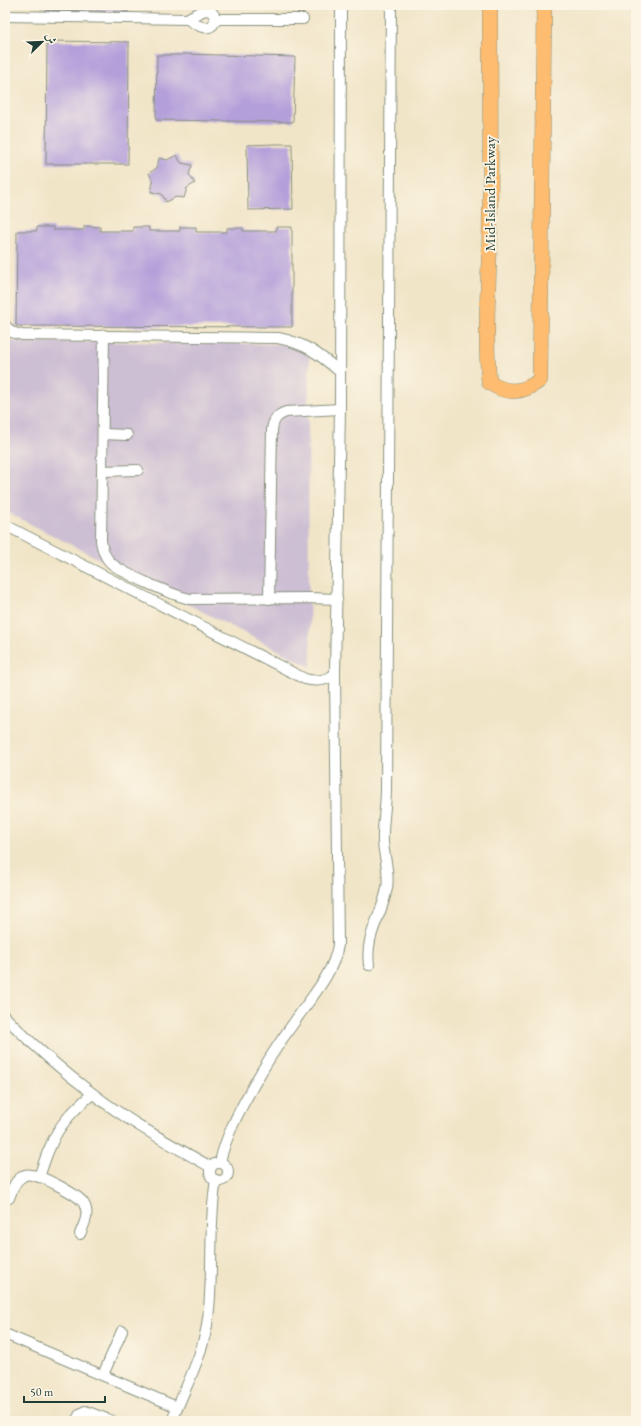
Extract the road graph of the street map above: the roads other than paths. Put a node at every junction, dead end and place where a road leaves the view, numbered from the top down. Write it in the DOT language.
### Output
graph roads {
  1 [pos="341,5"];
  2 [pos="391,5"];
  3 [pos="490,5"];
  4 [pos="544,5"];
  5 [pos="5,16"];
  6 [pos="188,19"];
  7 [pos="216,19"];
  8 [pos="303,19"];
  9 [pos="5,324"];
  10 [pos="104,335"];
  11 [pos="339,371"];
  12 [pos="340,409"];
  13 [pos="103,434"];
  14 [pos="127,435"];
  15 [pos="138,470"];
  16 [pos="102,471"];
  17 [pos="5,525"];
  18 [pos="269,599"];
  19 [pos="336,599"];
  20 [pos="336,674"];
  21 [pos="369,965"];
  22 [pos="5,1017"];
  23 [pos="92,1094"];
  24 [pos="216,1165"];
  25 [pos="39,1177"];
  26 [pos="216,1180"];
  27 [pos="9,1198"];
  28 [pos="80,1234"];
  29 [pos="122,1331"];
  30 [pos="5,1334"];
  31 [pos="103,1375"];
  32 [pos="177,1407"];
  33 [pos="76,1421"];
  34 [pos="112,1421"];
  35 [pos="172,1421"];
  1 -- 11 [label="street"];
  2 -- 21 [label="street"];
  3 -- 4 [label="highway, Mid-Island Parkway"];
  5 -- 6 [label="street"];
  6 -- 7 [label="street"];
  6 -- 7 [label="street"];
  7 -- 8 [label="street"];
  9 -- 10 [label="street"];
  10 -- 11 [label="street"];
  10 -- 13 [label="street"];
  11 -- 12 [label="street"];
  12 -- 18 [label="street"];
  12 -- 19 [label="street"];
  13 -- 14 [label="street"];
  13 -- 16 [label="street"];
  15 -- 16 [label="street"];
  16 -- 18 [label="street"];
  17 -- 20 [label="street"];
  18 -- 19 [label="street"];
  19 -- 20 [label="street"];
  20 -- 24 [label="street"];
  22 -- 23 [label="street"];
  23 -- 24 [label="street"];
  23 -- 25 [label="street"];
  24 -- 26 [label="street"];
  24 -- 26 [label="street"];
  25 -- 27 [label="street"];
  25 -- 28 [label="street"];
  26 -- 32 [label="street"];
  29 -- 31 [label="street"];
  30 -- 31 [label="street"];
  31 -- 32 [label="street"];
  32 -- 35 [label="street"];
  33 -- 34 [label="street"];
}
